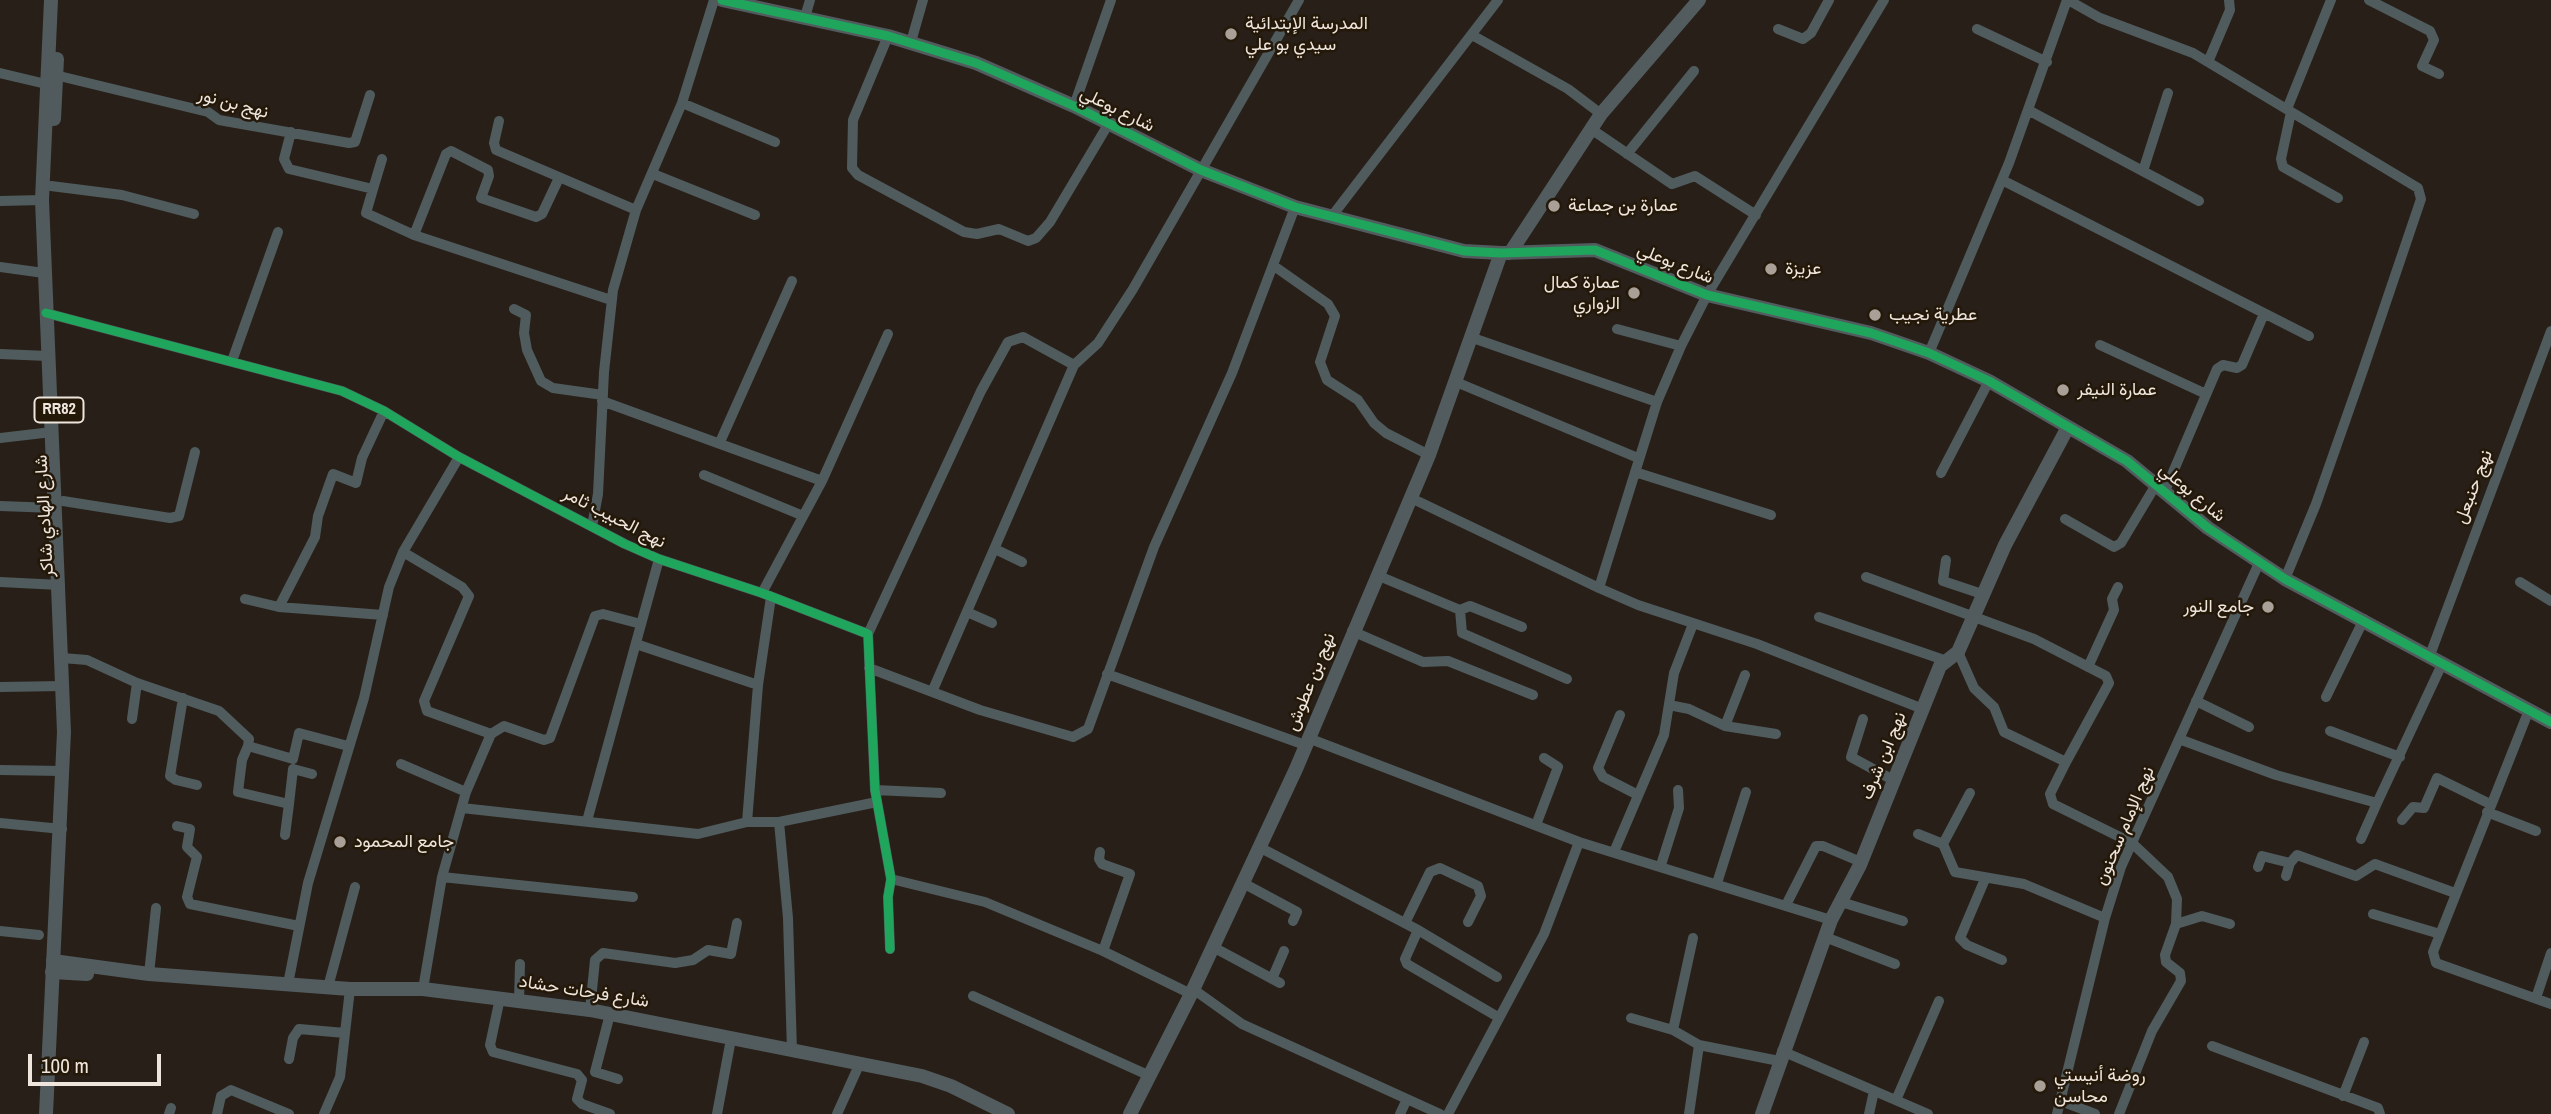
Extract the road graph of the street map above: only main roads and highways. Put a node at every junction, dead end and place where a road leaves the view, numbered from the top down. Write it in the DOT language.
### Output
graph roads {
  1 [pos="51,0"];
  2 [pos="61,0"];
  3 [pos="50,78"];
  4 [pos="46,201"];
  5 [pos="50,314"];
  6 [pos="59,505"];
  7 [pos="62,545"];
  8 [pos="65,604"];
  9 [pos="66,658"];
  10 [pos="62,824"];
  11 [pos="46,1114"];
  1 -- 3 [label="main road, شارع الهادي شاكر / RR82"];
  2 -- 3 [label="main road, شارع الهادي شاكر / RR82"];
  3 -- 4 [label="main road, شارع الهادي شاكر / RR82"];
  3 -- 4 [label="main road, شارع الهادي شاكر / RR82"];
  4 -- 5 [label="main road, شارع الهادي شاكر / RR82"];
  4 -- 5 [label="main road, شارع الهادي شاكر / RR82"];
  5 -- 6 [label="main road, شارع الهادي شاكر / RR82"];
  5 -- 6 [label="main road, شارع الهادي شاكر / RR82"];
  6 -- 7 [label="main road, شارع الهادي شاكر / RR82"];
  7 -- 8 [label="main road, شارع الهادي شاكر / RR82"];
  7 -- 8 [label="main road, شارع الهادي شاكر / RR82"];
  8 -- 9 [label="main road, شارع الهادي شاكر / RR82"];
  9 -- 10 [label="main road, شارع الهادي شاكر / RR82"];
  9 -- 10 [label="main road, شارع الهادي شاكر / RR82"];
  10 -- 11 [label="main road, شارع الهادي شاكر / RR82"];
}
